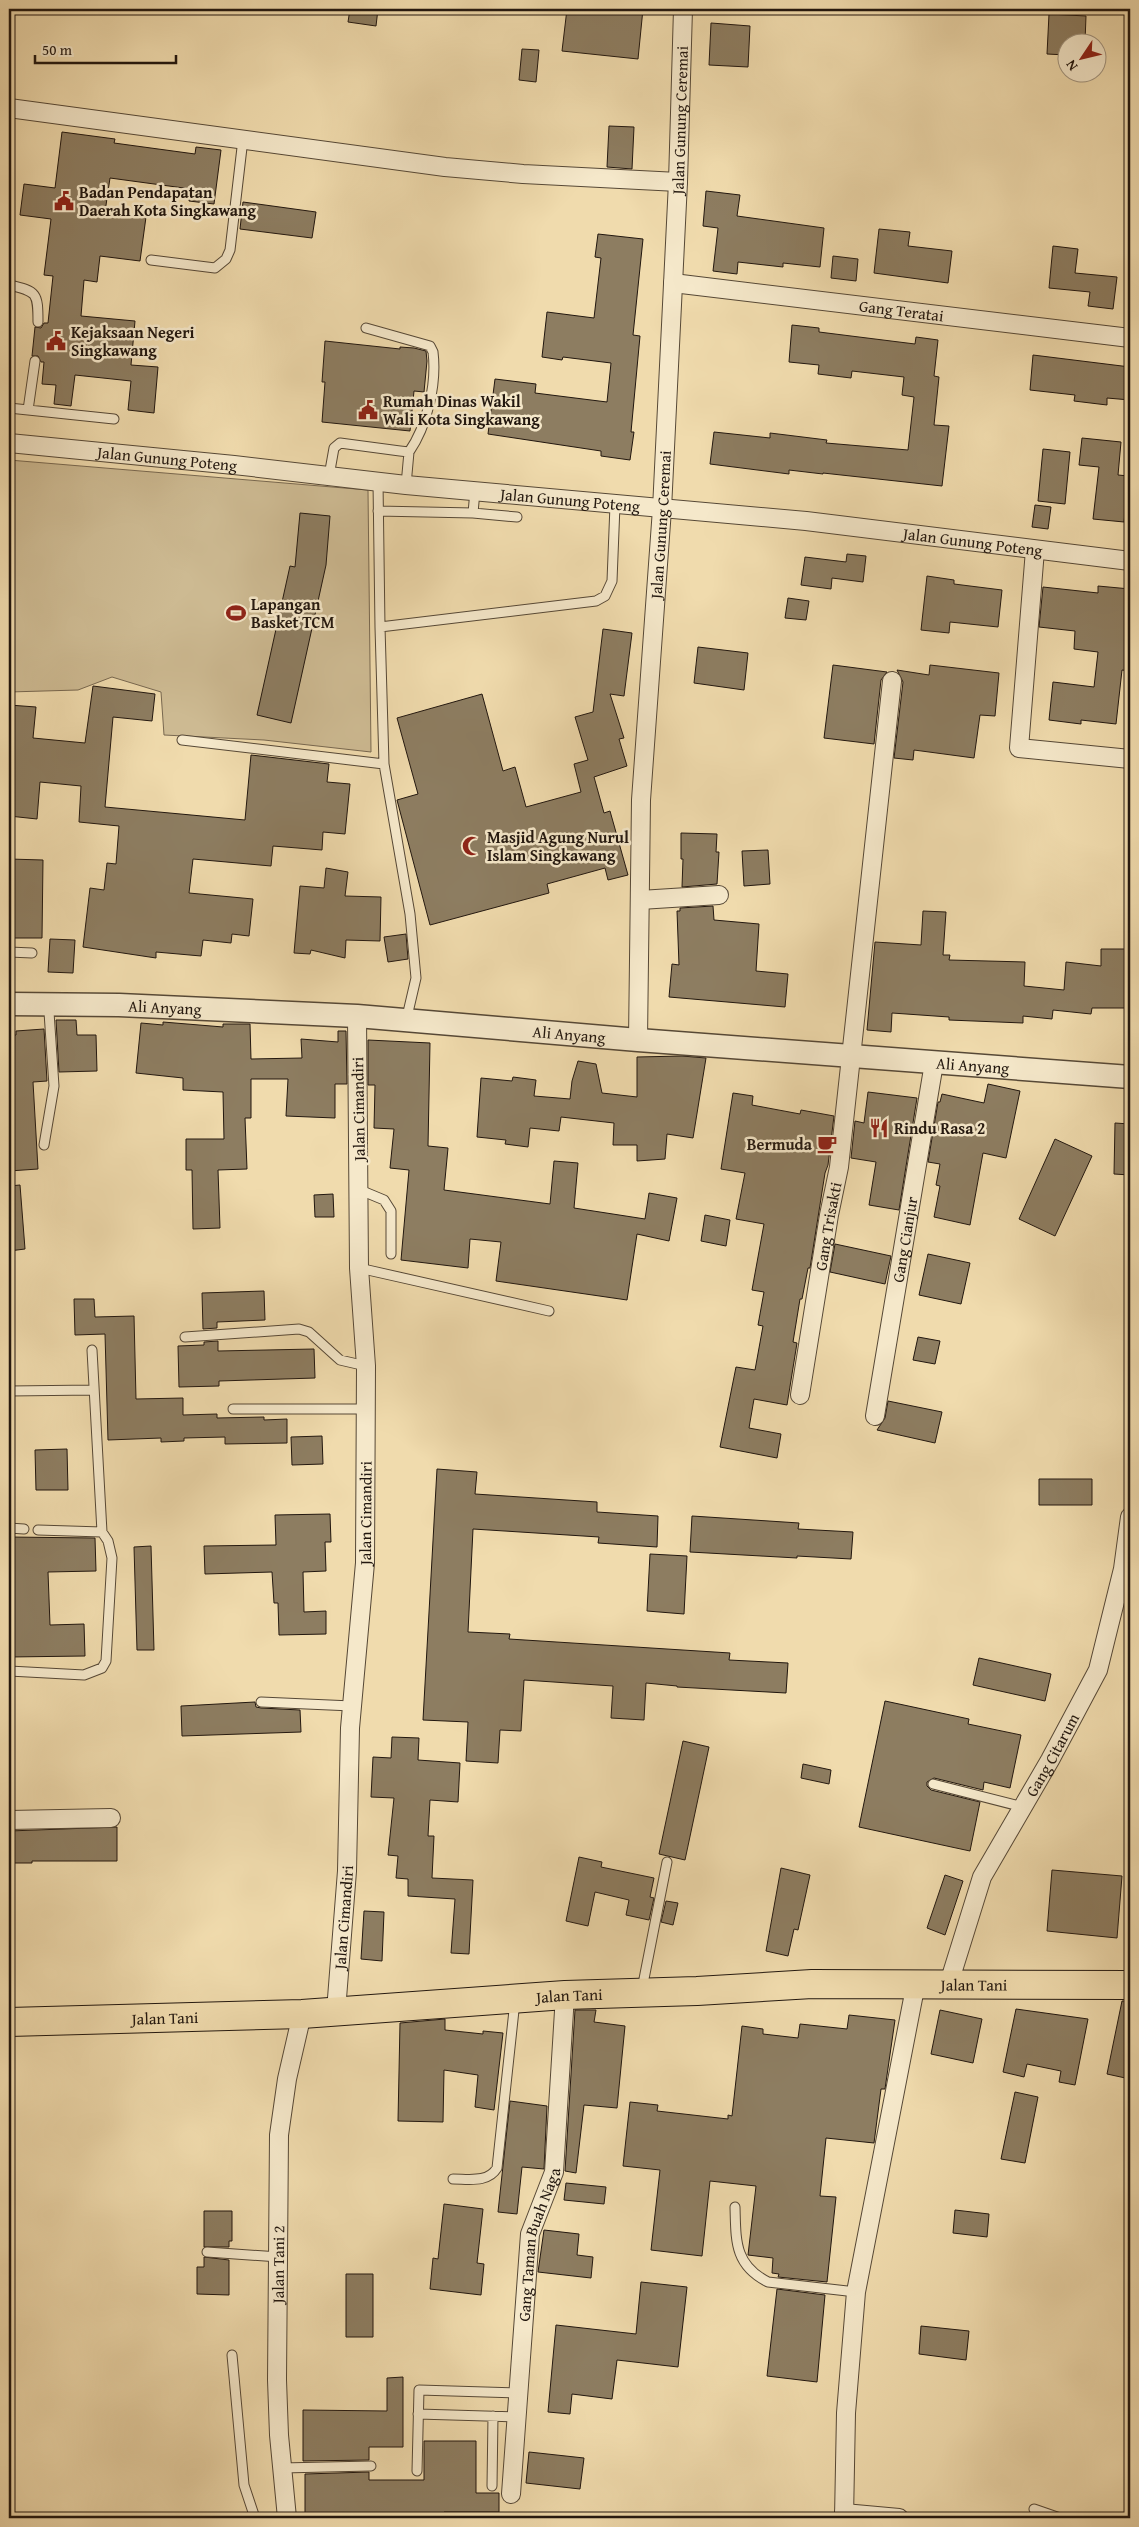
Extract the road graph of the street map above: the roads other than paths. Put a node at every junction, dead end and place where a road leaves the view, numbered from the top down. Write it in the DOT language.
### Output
graph roads {
  1 [pos="683,9"];
  2 [pos="9,108"];
  3 [pos="243,140"];
  4 [pos="678,182"];
  5 [pos="151,260"];
  6 [pos="673,283"];
  7 [pos="9,285"];
  8 [pos="38,322"];
  9 [pos="366,328"];
  10 [pos="1130,338"];
  11 [pos="35,361"];
  12 [pos="9,408"];
  13 [pos="28,410"];
  14 [pos="114,419"];
  15 [pos="9,443"];
  16 [pos="409,452"];
  17 [pos="329,476"];
  18 [pos="378,482"];
  19 [pos="406,485"];
  20 [pos="475,491"];
  21 [pos="615,505"];
  22 [pos="662,509"];
  23 [pos="378,511"];
  24 [pos="473,513"];
  25 [pos="516,517"];
  26 [pos="1036,550"];
  27 [pos="1130,561"];
  28 [pos="380,627"];
  29 [pos="892,681"];
  30 [pos="182,740"];
  31 [pos="1130,759"];
  32 [pos="384,764"];
  33 [pos="719,895"];
  34 [pos="640,900"];
  35 [pos="9,952"];
  36 [pos="32,953"];
  37 [pos="9,1004"];
  38 [pos="40,1004"];
  39 [pos="357,1016"];
  40 [pos="406,1021"];
  41 [pos="638,1040"];
  42 [pos="852,1056"];
  43 [pos="934,1063"];
  44 [pos="1130,1077"];
  45 [pos="44,1145"];
  46 [pos="360,1190"];
  47 [pos="391,1254"];
  48 [pos="359,1268"];
  49 [pos="549,1312"];
  50 [pos="185,1337"];
  51 [pos="92,1350"];
  52 [pos="366,1366"];
  53 [pos="94,1390"];
  54 [pos="9,1391"];
  55 [pos="800,1395"];
  56 [pos="233,1409"];
  57 [pos="366,1409"];
  58 [pos="876,1416"];
  59 [pos="1130,1517"];
  60 [pos="9,1528"];
  61 [pos="24,1529"];
  62 [pos="38,1530"];
  63 [pos="102,1532"];
  64 [pos="9,1671"];
  65 [pos="261,1702"];
  66 [pos="352,1706"];
  67 [pos="933,1784"];
  68 [pos="1023,1806"];
  69 [pos="111,1818"];
  70 [pos="9,1820"];
  71 [pos="667,1862"];
  72 [pos="916,1983"];
  73 [pos="949,1983"];
  74 [pos="1130,1985"];
  75 [pos="642,1993"];
  76 [pos="564,1995"];
  77 [pos="516,1998"];
  78 [pos="336,2011"];
  79 [pos="302,2014"];
  80 [pos="9,2022"];
  81 [pos="453,2179"];
  82 [pos="735,2207"];
  83 [pos="207,2252"];
  84 [pos="279,2257"];
  85 [pos="856,2292"];
  86 [pos="232,2355"];
  87 [pos="518,2393"];
  88 [pos="418,2414"];
  89 [pos="493,2416"];
  90 [pos="517,2417"];
  91 [pos="371,2466"];
  92 [pos="282,2468"];
  93 [pos="417,2471"];
  94 [pos="492,2486"];
  95 [pos="511,2494"];
  96 [pos="1034,2509"];
  97 [pos="844,2516"];
  98 [pos="255,2518"];
  99 [pos="287,2518"];
  100 [pos="898,2518"];
  101 [pos="1060,2518"];
  1 -- 4 [label="street, Jalan Gunung Ceremai"];
  2 -- 3 [label="street"];
  3 -- 4 [label="street"];
  3 -- 5 [label="lane"];
  4 -- 6 [label="street, Jalan Gunung Ceremai"];
  6 -- 10 [label="street, Gang Teratai"];
  6 -- 22 [label="street, Jalan Gunung Ceremai"];
  7 -- 8 [label="lane"];
  9 -- 16 [label="lane"];
  11 -- 13 [label="lane"];
  12 -- 13 [label="lane"];
  13 -- 14 [label="lane"];
  15 -- 17 [label="street, Jalan Gunung Poteng"];
  16 -- 17 [label="lane"];
  16 -- 19 [label="lane"];
  17 -- 18 [label="street, Jalan Gunung Poteng"];
  18 -- 19 [label="street, Jalan Gunung Poteng"];
  18 -- 23 [label="lane"];
  19 -- 20 [label="street, Jalan Gunung Poteng"];
  20 -- 21 [label="street, Jalan Gunung Poteng"];
  20 -- 24 [label="lane"];
  21 -- 22 [label="street, Jalan Gunung Poteng"];
  21 -- 28 [label="lane"];
  22 -- 26 [label="street, Jalan Gunung Poteng"];
  22 -- 34 [label="street, Jalan Gunung Ceremai"];
  23 -- 24 [label="lane"];
  23 -- 28 [label="lane"];
  24 -- 25 [label="lane"];
  26 -- 27 [label="street, Jalan Gunung Poteng"];
  26 -- 31 [label="street"];
  28 -- 32 [label="lane"];
  29 -- 42 [label="street, Gang Trisakti"];
  30 -- 32 [label="lane"];
  32 -- 40 [label="lane"];
  33 -- 34 [label="street"];
  34 -- 41 [label="street, Jalan Gunung Ceremai"];
  35 -- 36 [label="lane"];
  37 -- 38 [label="street, Ali Anyang"];
  38 -- 39 [label="street, Ali Anyang"];
  38 -- 45 [label="lane"];
  39 -- 40 [label="street, Ali Anyang"];
  39 -- 46 [label="street, Jalan Cimandiri"];
  40 -- 41 [label="street, Ali Anyang"];
  41 -- 42 [label="street, Ali Anyang"];
  42 -- 43 [label="street, Ali Anyang"];
  42 -- 55 [label="street, Gang Trisakti"];
  43 -- 44 [label="street, Ali Anyang"];
  43 -- 58 [label="street, Gang Cianjur"];
  46 -- 47 [label="lane"];
  46 -- 48 [label="street, Jalan Cimandiri"];
  48 -- 49 [label="lane"];
  48 -- 52 [label="street, Jalan Cimandiri"];
  50 -- 52 [label="lane"];
  51 -- 53 [label="lane"];
  52 -- 57 [label="street, Jalan Cimandiri"];
  53 -- 54 [label="lane"];
  53 -- 63 [label="lane"];
  56 -- 57 [label="lane"];
  57 -- 66 [label="street, Jalan Cimandiri"];
  59 -- 68 [label="street, Gang Citarum"];
  60 -- 61 [label="lane"];
  62 -- 63 [label="lane"];
  63 -- 64 [label="lane"];
  65 -- 66 [label="lane"];
  66 -- 78 [label="street, Jalan Cimandiri"];
  67 -- 68 [label="lane"];
  68 -- 73 [label="street, Gang Citarum"];
  69 -- 70 [label="street"];
  71 -- 75 [label="lane"];
  72 -- 73 [label="highway, Jalan Tani"];
  72 -- 75 [label="highway, Jalan Tani"];
  72 -- 85 [label="street"];
  73 -- 74 [label="highway, Jalan Tani"];
  75 -- 76 [label="highway, Jalan Tani"];
  76 -- 77 [label="highway, Jalan Tani"];
  76 -- 87 [label="street, Gang Taman Buah Naga"];
  77 -- 78 [label="highway, Jalan Tani"];
  77 -- 81 [label="lane"];
  78 -- 79 [label="highway, Jalan Tani"];
  79 -- 80 [label="highway, Jalan Tani"];
  79 -- 84 [label="street, Jalan Tani 2"];
  82 -- 85 [label="lane"];
  83 -- 84 [label="lane"];
  84 -- 92 [label="street, Jalan Tani 2"];
  85 -- 97 [label="street"];
  86 -- 98 [label="lane"];
  87 -- 88 [label="lane"];
  87 -- 90 [label="street, Gang Taman Buah Naga"];
  88 -- 89 [label="lane"];
  88 -- 93 [label="lane"];
  89 -- 90 [label="lane"];
  89 -- 94 [label="lane"];
  90 -- 95 [label="street, Gang Taman Buah Naga"];
  91 -- 92 [label="lane"];
  92 -- 99 [label="street, Jalan Tani 2"];
  96 -- 101 [label="lane"];
  97 -- 100 [label="street"];
}
